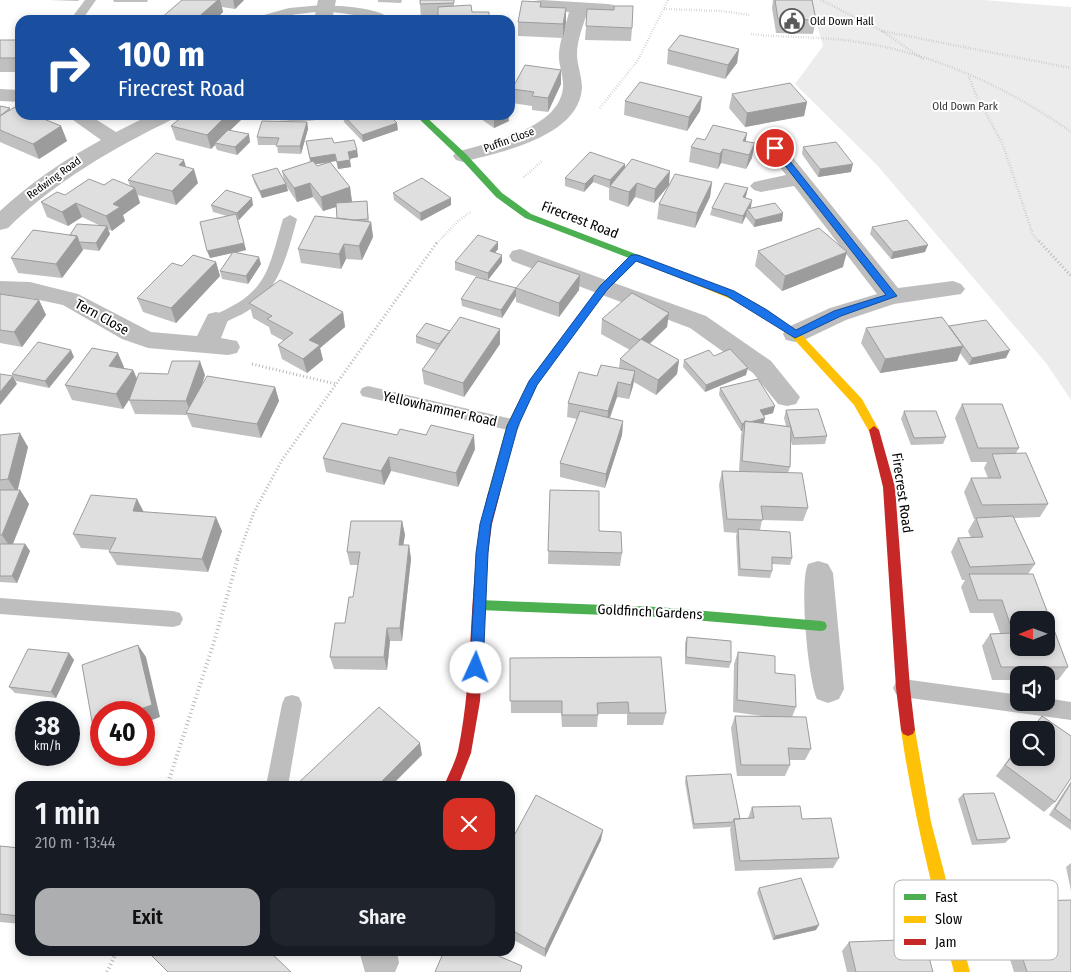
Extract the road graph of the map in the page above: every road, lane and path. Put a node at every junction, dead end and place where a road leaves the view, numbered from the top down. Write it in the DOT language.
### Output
graph roads {
  1 [pos="91,0"];
  2 [pos="821,0"];
  3 [pos="540,5"];
  4 [pos="579,8"];
  5 [pos="325,9"];
  6 [pos="608,9"];
  7 [pos="664,9"];
  8 [pos="80,15"];
  9 [pos="274,15"];
  10 [pos="372,15"];
  11 [pos="751,15"];
  12 [pos="882,31"];
  13 [pos="751,34"];
  14 [pos="926,60"];
  15 [pos="1071,68"];
  16 [pos="969,77"];
  17 [pos="0,95"];
  18 [pos="15,96"];
  19 [pos="84,120"];
  20 [pos="156,120"];
  21 [pos="424,120"];
  22 [pos="1071,132"];
  23 [pos="114,140"];
  24 [pos="775,148"];
  25 [pos="463,156"];
  26 [pos="799,179"];
  27 [pos="760,186"];
  28 [pos="473,210"];
  29 [pos="290,219"];
  30 [pos="0,223"];
  31 [pos="520,256"];
  32 [pos="635,257"];
  33 [pos="1071,276"];
  34 [pos="604,288"];
  35 [pos="0,289"];
  36 [pos="953,289"];
  37 [pos="892,296"];
  38 [pos="216,320"];
  39 [pos="795,334"];
  40 [pos="216,347"];
  41 [pos="337,384"];
  42 [pos="368,392"];
  43 [pos="787,397"];
  44 [pos="512,426"];
  45 [pos="818,572"];
  46 [pos="479,605"];
  47 [pos="0,606"];
  48 [pos="173,619"];
  49 [pos="821,626"];
  50 [pos="903,688"];
  51 [pos="828,689"];
  52 [pos="292,704"];
  53 [pos="1071,711"];
  54 [pos="169,781"];
  55 [pos="277,781"];
  56 [pos="453,781"];
  57 [pos="937,880"];
  58 [pos="115,956"];
  59 [pos="107,972"];
  1 -- 8 [label="lane"];
  2 -- 12 [label="path"];
  3 -- 4 [label="street"];
  4 -- 6 [label="street"];
  4 -- 25 [label="street, Puffin Close"];
  5 -- 9 [label="lane"];
  5 -- 10 [label="lane"];
  7 -- 11 [label="path"];
  12 -- 14 [label="path"];
  12 -- 15 [label="path"];
  13 -- 14 [label="path"];
  14 -- 16 [label="path"];
  16 -- 22 [label="path"];
  16 -- 33 [label="path"];
  17 -- 18 [label="street"];
  19 -- 23 [label="street"];
  20 -- 23 [label="street, Redwing Road"];
  21 -- 25 [label="street, Firecrest Road"];
  23 -- 30 [label="street, Redwing Road"];
  24 -- 26 [label="street"];
  25 -- 32 [label="street, Firecrest Road"];
  26 -- 27 [label="street"];
  26 -- 37 [label="street"];
  28 -- 41 [label="path"];
  29 -- 38 [label="lane"];
  31 -- 34 [label="street"];
  32 -- 34 [label="street, Yellowhammer Road"];
  32 -- 39 [label="street, Firecrest Road"];
  34 -- 43 [label="street"];
  34 -- 44 [label="street, Yellowhammer Road"];
  35 -- 40 [label="street, Tern Close"];
  36 -- 37 [label="street"];
  37 -- 39 [label="street"];
  38 -- 40 [label="street"];
  39 -- 50 [label="street, Firecrest Road"];
  40 -- 41 [label="path"];
  41 -- 42 [label="path"];
  41 -- 54 [label="path"];
  42 -- 44 [label="lane, Yellowhammer Road"];
  44 -- 46 [label="street, Yellowhammer Road"];
  45 -- 49 [label="street"];
  46 -- 49 [label="street, Goldfinch Gardens"];
  46 -- 56 [label="street, Yellowhammer Road"];
  47 -- 48 [label="lane"];
  49 -- 51 [label="street"];
  50 -- 53 [label="lane"];
  50 -- 57 [label="street, Firecrest Road"];
  52 -- 55 [label="lane"];
  58 -- 59 [label="path"];
}
